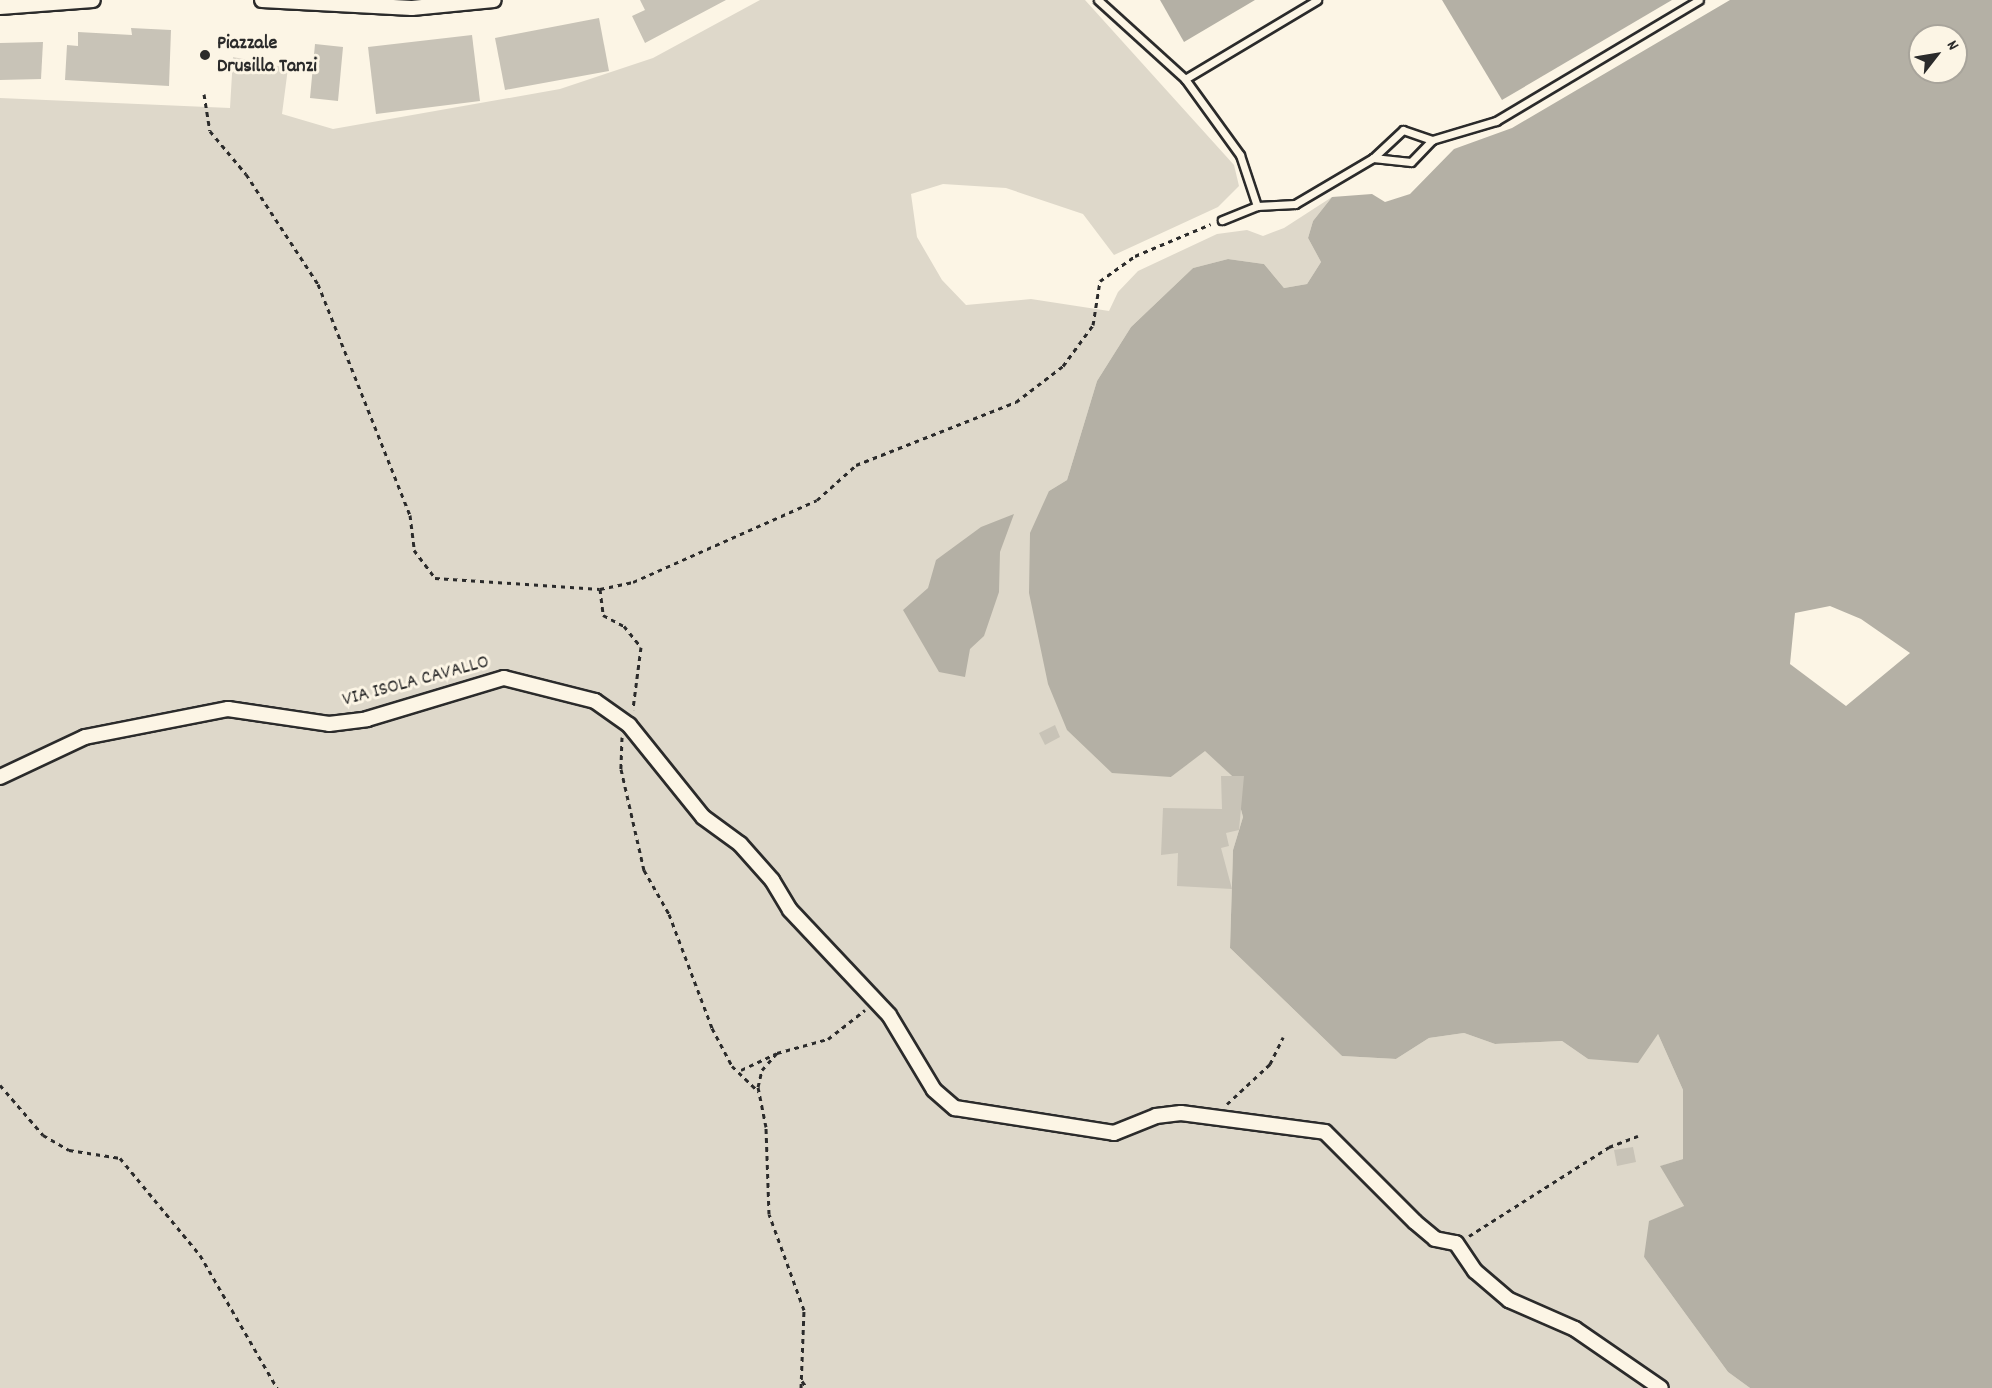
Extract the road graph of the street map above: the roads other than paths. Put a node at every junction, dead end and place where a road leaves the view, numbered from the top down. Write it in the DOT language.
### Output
graph roads {
  1 [pos="93,0"];
  2 [pos="262,0"];
  3 [pos="494,0"];
  4 [pos="1098,0"];
  5 [pos="1317,0"];
  6 [pos="1699,0"];
  7 [pos="0,7"];
  8 [pos="1185,79"];
  9 [pos="1432,140"];
  10 [pos="1373,158"];
  11 [pos="1257,206"];
  12 [pos="1222,220"];
  13 [pos="0,777"];
  14 [pos="1661,1388"];
  1 -- 7 [label="street"];
  2 -- 3 [label="street"];
  4 -- 8 [label="lane"];
  5 -- 8 [label="lane"];
  6 -- 9 [label="lane"];
  8 -- 11 [label="lane"];
  9 -- 10 [label="lane"];
  9 -- 10 [label="lane"];
  10 -- 11 [label="lane"];
  11 -- 12 [label="lane"];
  13 -- 14 [label="street, VIA ISOLA CAVALLO"];
}
